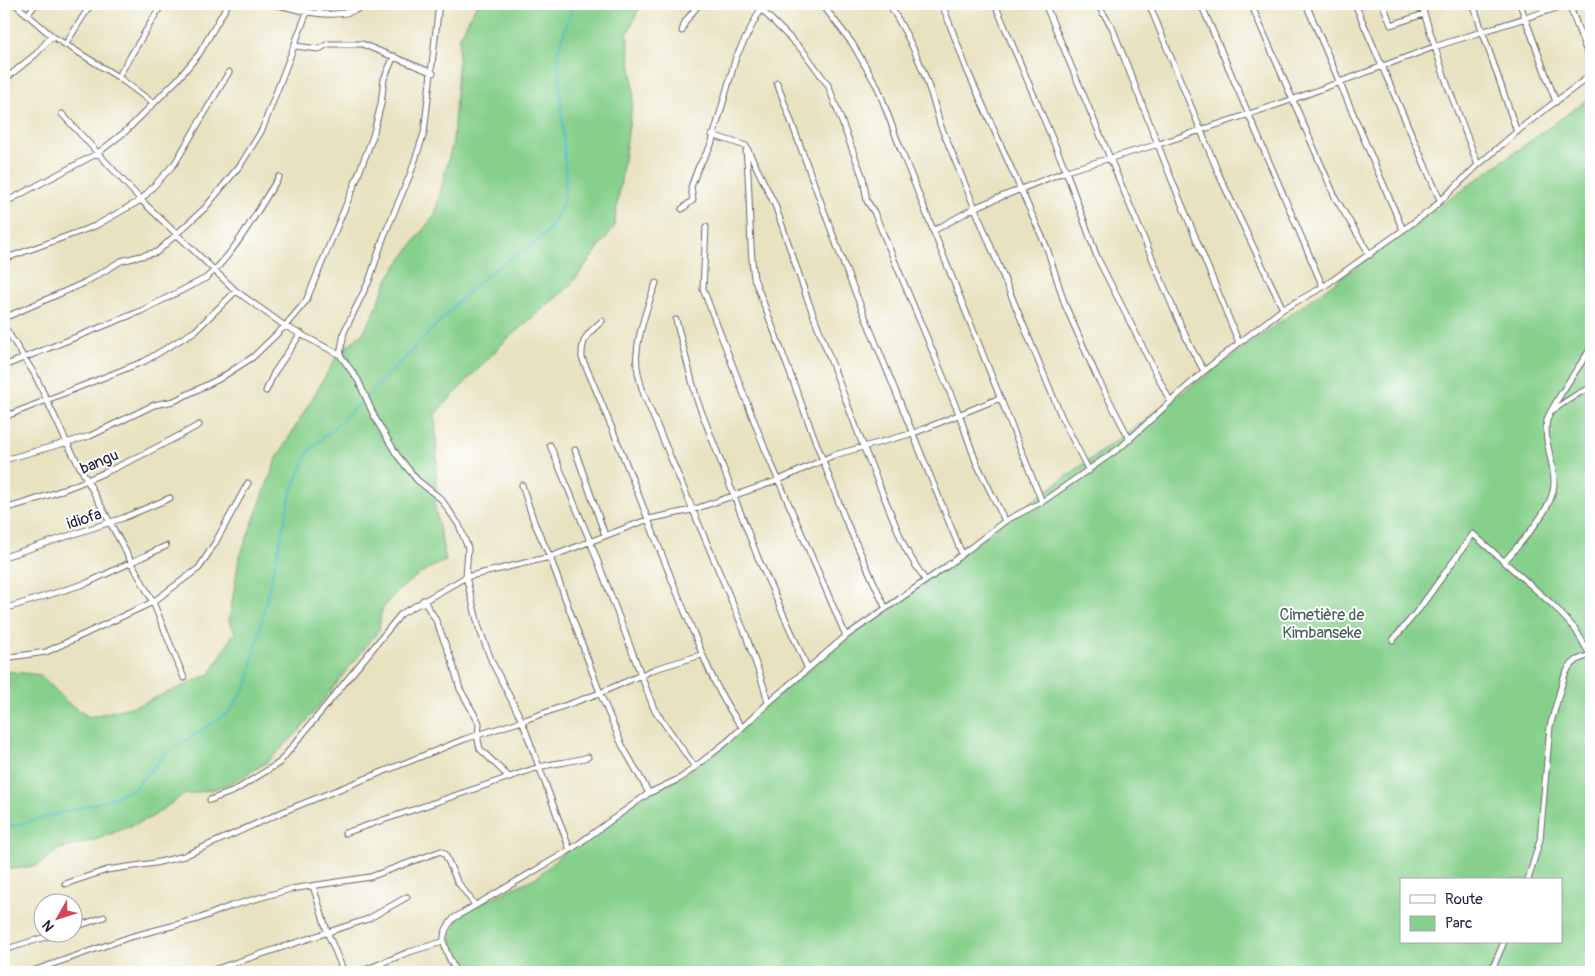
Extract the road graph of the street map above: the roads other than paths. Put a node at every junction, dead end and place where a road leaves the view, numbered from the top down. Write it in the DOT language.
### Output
graph roads {
  1 [pos="15,4"];
  2 [pos="36,4"];
  3 [pos="91,4"];
  4 [pos="162,4"];
  5 [pos="228,4"];
  6 [pos="274,4"];
  7 [pos="319,4"];
  8 [pos="364,4"];
  9 [pos="372,4"];
  10 [pos="440,4"];
  11 [pos="699,4"];
  12 [pos="822,4"];
  13 [pos="890,4"];
  14 [pos="942,4"];
  15 [pos="995,4"];
  16 [pos="1045,4"];
  17 [pos="1097,4"];
  18 [pos="1149,4"];
  19 [pos="1201,4"];
  20 [pos="1251,4"];
  21 [pos="1306,4"];
  22 [pos="1355,4"];
  23 [pos="1383,4"];
  24 [pos="1422,4"];
  25 [pos="1473,4"];
  26 [pos="1520,4"];
  27 [pos="1569,4"];
  28 [pos="758,6"];
  29 [pos="307,12"];
  30 [pos="319,12"];
  31 [pos="1424,14"];
  32 [pos="28,15"];
  33 [pos="1526,19"];
  34 [pos="682,31"];
  35 [pos="1483,31"];
  36 [pos="52,36"];
  37 [pos="66,45"];
  38 [pos="295,46"];
  39 [pos="1434,47"];
  40 [pos="394,56"];
  41 [pos="1591,64"];
  42 [pos="1383,66"];
  43 [pos="229,72"];
  44 [pos="433,73"];
  45 [pos="1591,75"];
  46 [pos="118,77"];
  47 [pos="4,80"];
  48 [pos="1338,82"];
  49 [pos="778,83"];
  50 [pos="1294,99"];
  51 [pos="1556,102"];
  52 [pos="153,103"];
  53 [pos="1248,113"];
  54 [pos="62,114"];
  55 [pos="1201,131"];
  56 [pos="1517,132"];
  57 [pos="712,135"];
  58 [pos="1159,144"];
  59 [pos="746,146"];
  60 [pos="98,153"];
  61 [pos="1109,158"];
  62 [pos="1478,165"];
  63 [pos="1066,171"];
  64 [pos="279,177"];
  65 [pos="1019,189"];
  66 [pos="141,200"];
  67 [pos="1440,200"];
  68 [pos="4,203"];
  69 [pos="976,207"];
  70 [pos="682,209"];
  71 [pos="706,227"];
  72 [pos="1403,230"];
  73 [pos="933,231"];
  74 [pos="178,235"];
  75 [pos="1370,255"];
  76 [pos="4,259"];
  77 [pos="214,271"];
  78 [pos="656,283"];
  79 [pos="1323,287"];
  80 [pos="236,291"];
  81 [pos="1283,309"];
  82 [pos="4,318"];
  83 [pos="676,320"];
  84 [pos="602,322"];
  85 [pos="4,326"];
  86 [pos="285,326"];
  87 [pos="301,333"];
  88 [pos="1240,343"];
  89 [pos="1591,348"];
  90 [pos="340,354"];
  91 [pos="24,358"];
  92 [pos="4,366"];
  93 [pos="1204,371"];
  94 [pos="1591,388"];
  95 [pos="266,391"];
  96 [pos="1000,398"];
  97 [pos="46,400"];
  98 [pos="1170,402"];
  99 [pos="1553,410"];
  100 [pos="959,414"];
  101 [pos="4,417"];
  102 [pos="199,425"];
  103 [pos="914,433"];
  104 [pos="1130,440"];
  105 [pos="67,443"];
  106 [pos="550,445"];
  107 [pos="864,448"];
  108 [pos="575,450"];
  109 [pos="823,459"];
  110 [pos="4,460"];
  111 [pos="1088,471"];
  112 [pos="87,480"];
  113 [pos="779,480"];
  114 [pos="248,483"];
  115 [pos="522,484"];
  116 [pos="733,495"];
  117 [pos="170,498"];
  118 [pos="1042,502"];
  119 [pos="4,509"];
  120 [pos="692,510"];
  121 [pos="649,519"];
  122 [pos="1005,520"];
  123 [pos="111,522"];
  124 [pos="605,535"];
  125 [pos="590,541"];
  126 [pos="166,546"];
  127 [pos="962,554"];
  128 [pos="550,556"];
  129 [pos="4,557"];
  130 [pos="1504,562"];
  131 [pos="132,563"];
  132 [pos="466,577"];
  133 [pos="925,580"];
  134 [pos="424,600"];
  135 [pos="153,602"];
  136 [pos="885,607"];
  137 [pos="4,609"];
  138 [pos="846,636"];
  139 [pos="1393,640"];
  140 [pos="701,655"];
  141 [pos="1590,655"];
  142 [pos="4,658"];
  143 [pos="808,670"];
  144 [pos="641,675"];
  145 [pos="184,678"];
  146 [pos="600,692"];
  147 [pos="768,703"];
  148 [pos="522,721"];
  149 [pos="742,727"];
  150 [pos="480,734"];
  151 [pos="588,757"];
  152 [pos="539,767"];
  153 [pos="695,767"];
  154 [pos="510,778"];
  155 [pos="649,793"];
  156 [pos="210,800"];
  157 [pos="345,833"];
  158 [pos="570,850"];
  159 [pos="1529,878"];
  160 [pos="65,884"];
  161 [pos="313,886"];
  162 [pos="407,897"];
  163 [pos="475,905"];
  164 [pos="104,917"];
  165 [pos="82,925"];
  166 [pos="328,934"];
  167 [pos="32,941"];
  168 [pos="442,942"];
  169 [pos="1503,944"];
  170 [pos="4,950"];
  171 [pos="30,972"];
  172 [pos="207,972"];
  173 [pos="344,972"];
  174 [pos="360,972"];
  175 [pos="456,972"];
  176 [pos="1491,972"];
  1 -- 32 [label="street"];
  2 -- 32 [label="street"];
  3 -- 37 [label="street"];
  4 -- 46 [label="street"];
  5 -- 52 [label="street"];
  6 -- 29 [label="street"];
  7 -- 30 [label="street"];
  8 -- 9 [label="street"];
  8 -- 30 [label="street"];
  10 -- 44 [label="street"];
  11 -- 34 [label="street"];
  12 -- 73 [label="street"];
  13 -- 69 [label="street"];
  14 -- 65 [label="street"];
  15 -- 63 [label="street"];
  16 -- 61 [label="street"];
  17 -- 58 [label="street"];
  18 -- 55 [label="street"];
  19 -- 53 [label="street"];
  20 -- 50 [label="street"];
  21 -- 48 [label="street"];
  22 -- 42 [label="street"];
  23 -- 31 [label="street"];
  24 -- 31 [label="street"];
  25 -- 35 [label="street"];
  26 -- 33 [label="street"];
  27 -- 33 [label="street"];
  27 -- 41 [label="street"];
  28 -- 57 [label="street"];
  28 -- 100 [label="street"];
  29 -- 30 [label="street"];
  29 -- 38 [label="street"];
  31 -- 39 [label="street"];
  32 -- 36 [label="street"];
  33 -- 35 [label="street"];
  33 -- 51 [label="street"];
  35 -- 39 [label="street"];
  35 -- 56 [label="street"];
  36 -- 37 [label="street"];
  36 -- 47 [label="street"];
  37 -- 46 [label="street"];
  38 -- 40 [label="street"];
  38 -- 74 [label="street"];
  39 -- 42 [label="street"];
  39 -- 62 [label="street"];
  40 -- 44 [label="street"];
  40 -- 86 [label="street"];
  42 -- 48 [label="street"];
  42 -- 67 [label="street"];
  43 -- 66 [label="street"];
  44 -- 90 [label="street"];
  45 -- 51 [label="street"];
  46 -- 52 [label="street"];
  48 -- 50 [label="street"];
  48 -- 72 [label="street"];
  49 -- 103 [label="street"];
  50 -- 53 [label="street"];
  50 -- 75 [label="street"];
  51 -- 56 [label="street"];
  52 -- 60 [label="street"];
  53 -- 55 [label="street"];
  53 -- 79 [label="street"];
  54 -- 60 [label="street"];
  55 -- 58 [label="street"];
  55 -- 81 [label="street"];
  56 -- 62 [label="street"];
  57 -- 59 [label="street"];
  57 -- 70 [label="street"];
  58 -- 61 [label="street"];
  58 -- 88 [label="street"];
  59 -- 107 [label="street"];
  59 -- 109 [label="street"];
  60 -- 66 [label="street"];
  60 -- 68 [label="street"];
  61 -- 63 [label="street"];
  61 -- 93 [label="street"];
  62 -- 67 [label="street"];
  63 -- 65 [label="street"];
  63 -- 98 [label="street"];
  64 -- 77 [label="street"];
  65 -- 69 [label="street"];
  65 -- 104 [label="street"];
  66 -- 74 [label="street"];
  66 -- 76 [label="street"];
  67 -- 72 [label="street"];
  69 -- 73 [label="street"];
  69 -- 111 [label="street"];
  71 -- 113 [label="street"];
  72 -- 75 [label="street"];
  73 -- 96 [label="street"];
  74 -- 77 [label="street"];
  74 -- 82 [label="street"];
  75 -- 79 [label="street"];
  77 -- 80 [label="street"];
  77 -- 91 [label="street"];
  78 -- 120 [label="street"];
  79 -- 81 [label="street"];
  80 -- 86 [label="street"];
  80 -- 97 [label="street"];
  81 -- 88 [label="street"];
  83 -- 116 [label="street"];
  84 -- 121 [label="street"];
  85 -- 91 [label="street"];
  86 -- 87 [label="street"];
  86 -- 105 [label="street"];
  87 -- 90 [label="street"];
  87 -- 95 [label="street"];
  88 -- 93 [label="street"];
  89 -- 99 [label="street"];
  90 -- 132 [label="street"];
  91 -- 92 [label="street"];
  91 -- 97 [label="street"];
  93 -- 98 [label="street"];
  94 -- 99 [label="street"];
  96 -- 100 [label="street"];
  96 -- 118 [label="street"];
  97 -- 101 [label="street"];
  97 -- 105 [label="street"];
  98 -- 104 [label="street"];
  99 -- 130 [label="street"];
  100 -- 103 [label="street"];
  100 -- 122 [label="street"];
  102 -- 112 [label="street, bangu"];
  103 -- 107 [label="street"];
  103 -- 127 [label="street"];
  104 -- 111 [label="street"];
  105 -- 110 [label="street"];
  105 -- 112 [label="street"];
  106 -- 125 [label="street"];
  107 -- 109 [label="street"];
  107 -- 133 [label="street"];
  108 -- 124 [label="street"];
  109 -- 113 [label="street"];
  109 -- 136 [label="street"];
  111 -- 118 [label="street"];
  112 -- 119 [label="street, bangu"];
  112 -- 123 [label="street"];
  113 -- 116 [label="street"];
  113 -- 138 [label="street"];
  114 -- 135 [label="street"];
  115 -- 128 [label="street"];
  116 -- 120 [label="street"];
  116 -- 143 [label="street"];
  117 -- 123 [label="street, idiofa"];
  118 -- 122 [label="street"];
  120 -- 121 [label="street"];
  120 -- 147 [label="street"];
  121 -- 124 [label="street"];
  121 -- 140 [label="street"];
  122 -- 127 [label="street"];
  123 -- 129 [label="street, idiofa"];
  123 -- 131 [label="street"];
  124 -- 125 [label="street"];
  125 -- 128 [label="street"];
  125 -- 144 [label="street"];
  126 -- 131 [label="street"];
  127 -- 133 [label="street"];
  128 -- 132 [label="street"];
  128 -- 146 [label="street"];
  130 -- 139 [label="street"];
  130 -- 141 [label="street"];
  131 -- 135 [label="street"];
  131 -- 137 [label="street"];
  132 -- 134 [label="street"];
  132 -- 148 [label="street"];
  133 -- 136 [label="street"];
  134 -- 150 [label="street"];
  134 -- 156 [label="street"];
  135 -- 142 [label="street"];
  135 -- 145 [label="street"];
  136 -- 138 [label="street"];
  138 -- 143 [label="street"];
  140 -- 144 [label="street"];
  140 -- 149 [label="street"];
  141 -- 159 [label="street"];
  143 -- 147 [label="street"];
  144 -- 146 [label="street"];
  144 -- 153 [label="street"];
  146 -- 148 [label="street"];
  146 -- 155 [label="street"];
  147 -- 149 [label="street"];
  148 -- 150 [label="street"];
  148 -- 152 [label="street"];
  149 -- 153 [label="street"];
  150 -- 154 [label="street"];
  150 -- 160 [label="street"];
  151 -- 152 [label="street"];
  152 -- 154 [label="street"];
  152 -- 158 [label="street"];
  153 -- 155 [label="street"];
  154 -- 157 [label="street"];
  155 -- 158 [label="street"];
  158 -- 163 [label="street"];
  161 -- 163 [label="street"];
  161 -- 166 [label="street"];
  161 -- 171 [label="street"];
  162 -- 166 [label="street"];
  163 -- 168 [label="street"];
  164 -- 165 [label="street"];
  166 -- 172 [label="street"];
  166 -- 173 [label="street"];
  167 -- 170 [label="street"];
  168 -- 174 [label="street"];
  168 -- 175 [label="street"];
  169 -- 176 [label="street"];
}
